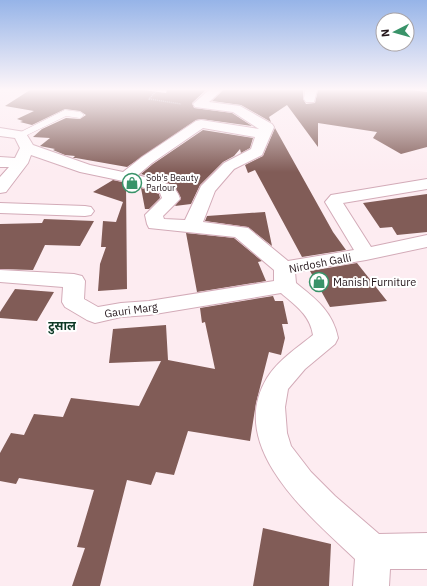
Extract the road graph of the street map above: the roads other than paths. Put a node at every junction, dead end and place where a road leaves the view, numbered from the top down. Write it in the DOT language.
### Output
graph roads {
  1 [pos="60,117"];
  2 [pos="250,117"];
  3 [pos="0,132"];
  4 [pos="263,134"];
  5 [pos="24,142"];
  6 [pos="0,162"];
  7 [pos="20,162"];
  8 [pos="126,177"];
  9 [pos="427,184"];
  10 [pos="0,188"];
  11 [pos="0,208"];
  12 [pos="85,211"];
  13 [pos="192,226"];
  14 [pos="427,241"];
  15 [pos="366,254"];
  16 [pos="0,276"];
  17 [pos="285,277"];
  18 [pos="427,551"];
  19 [pos="374,552"];
  20 [pos="371,586"];
  1 -- 5 [label="lane"];
  2 -- 4 [label="street"];
  3 -- 5 [label="street"];
  4 -- 8 [label="street"];
  4 -- 13 [label="street"];
  5 -- 7 [label="street"];
  5 -- 8 [label="street"];
  6 -- 7 [label="street"];
  7 -- 10 [label="street"];
  8 -- 13 [label="street"];
  9 -- 15 [label="street"];
  11 -- 12 [label="street"];
  13 -- 17 [label="street"];
  14 -- 15 [label="street, Nirdosh Galli"];
  15 -- 17 [label="street, Nirdosh Galli"];
  16 -- 17 [label="street, Gauri Marg"];
  17 -- 19 [label="street, Nirdosh Galli"];
  18 -- 19 [label="street"];
  19 -- 20 [label="street"];
}
